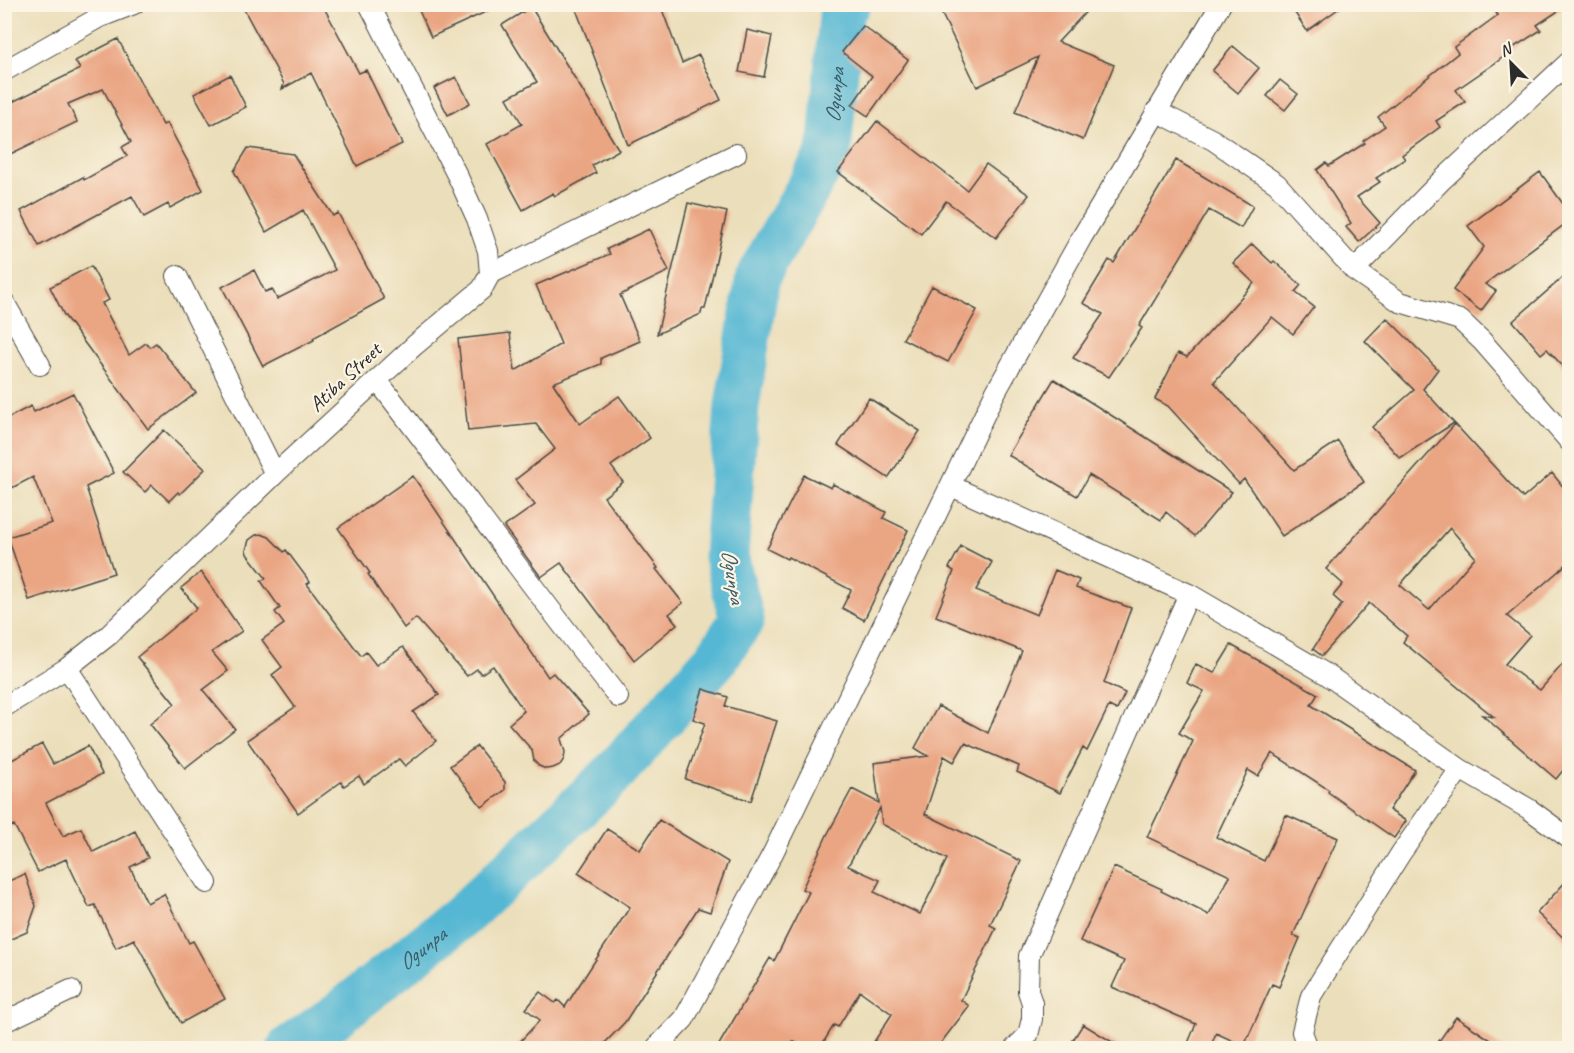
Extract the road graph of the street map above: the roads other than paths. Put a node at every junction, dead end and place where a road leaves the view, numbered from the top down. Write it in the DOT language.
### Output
graph roads {
  1 [pos="134,4"];
  2 [pos="369,4"];
  3 [pos="1221,4"];
  4 [pos="94,11"];
  5 [pos="1569,61"];
  6 [pos="4,71"];
  7 [pos="1156,111"];
  8 [pos="736,154"];
  9 [pos="1354,270"];
  10 [pos="490,274"];
  11 [pos="177,276"];
  12 [pos="4,302"];
  13 [pos="40,365"];
  14 [pos="377,380"];
  15 [pos="1569,442"];
  16 [pos="275,474"];
  17 [pos="951,486"];
  18 [pos="1189,594"];
  19 [pos="67,669"];
  20 [pos="618,697"];
  21 [pos="4,707"];
  22 [pos="1460,769"];
  23 [pos="1569,839"];
  24 [pos="207,883"];
  25 [pos="71,990"];
  26 [pos="4,1022"];
  27 [pos="656,1048"];
  28 [pos="1015,1048"];
  29 [pos="1308,1048"];
  1 -- 4 [label="street"];
  2 -- 10 [label="street"];
  3 -- 7 [label="street"];
  4 -- 6 [label="street"];
  5 -- 9 [label="street"];
  7 -- 9 [label="street"];
  7 -- 17 [label="street"];
  8 -- 10 [label="street"];
  9 -- 15 [label="street"];
  10 -- 14 [label="street, Atiba Street"];
  11 -- 16 [label="street"];
  12 -- 13 [label="street"];
  14 -- 16 [label="street, Atiba Street"];
  14 -- 20 [label="street"];
  16 -- 19 [label="street, Atiba Street"];
  17 -- 18 [label="street"];
  17 -- 27 [label="street"];
  18 -- 22 [label="street"];
  18 -- 28 [label="street"];
  19 -- 21 [label="street, Atiba Street"];
  19 -- 24 [label="street"];
  22 -- 23 [label="street"];
  22 -- 29 [label="street"];
  25 -- 26 [label="street"];
}
